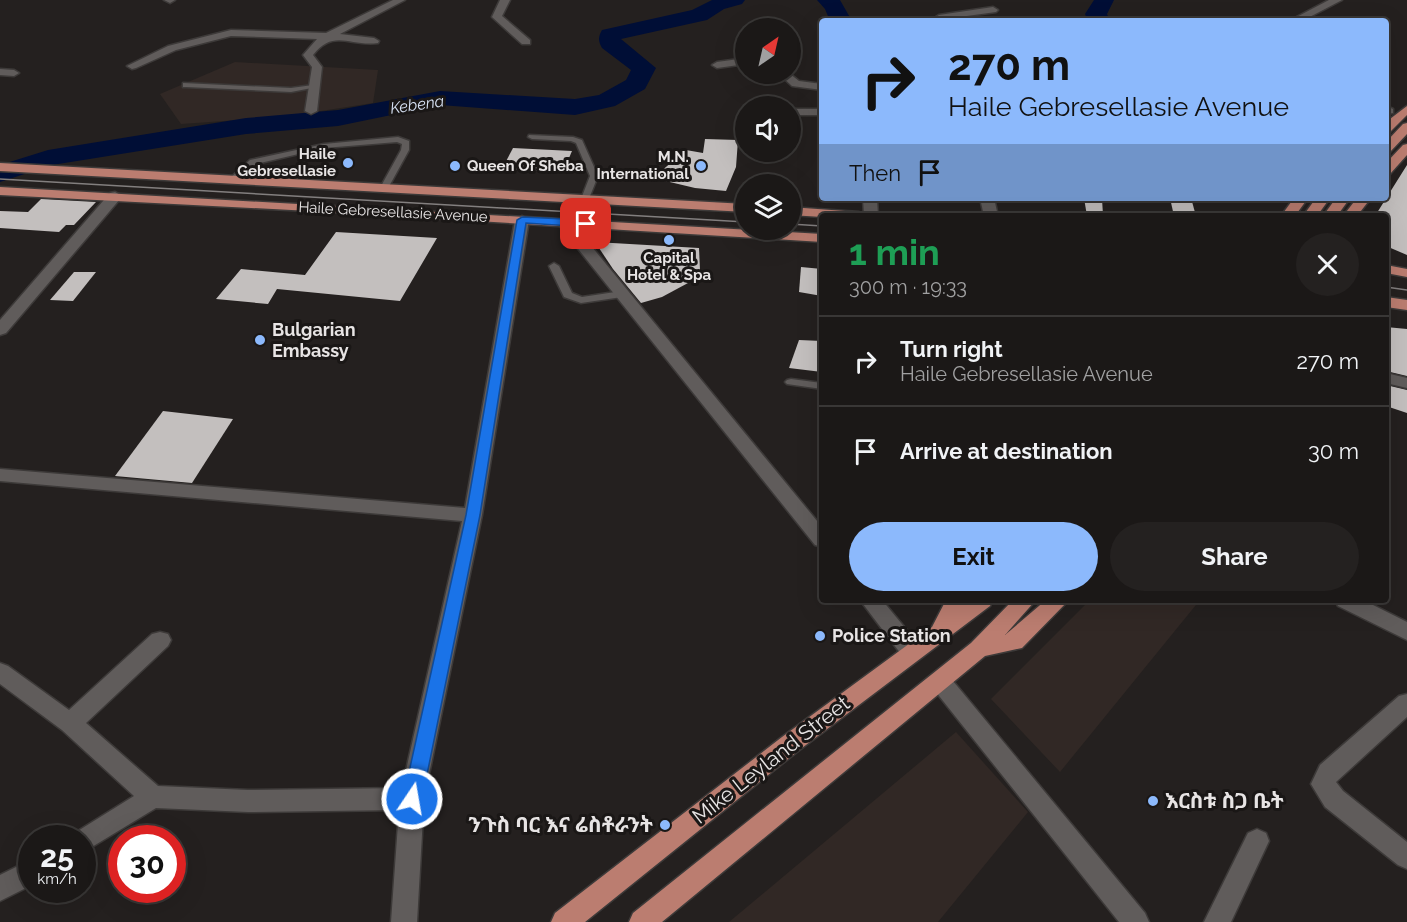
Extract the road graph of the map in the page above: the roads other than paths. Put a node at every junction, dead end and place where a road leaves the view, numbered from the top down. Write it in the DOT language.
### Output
graph roads {
  1 [pos="400,0"];
  2 [pos="505,0"];
  3 [pos="976,0"];
  4 [pos="1337,0"];
  5 [pos="939,18"];
  6 [pos="1300,18"];
  7 [pos="328,36"];
  8 [pos="374,41"];
  9 [pos="526,42"];
  10 [pos="735,62"];
  11 [pos="717,64"];
  12 [pos="132,66"];
  13 [pos="0,72"];
  14 [pos="14,73"];
  15 [pos="796,84"];
  16 [pos="186,85"];
  17 [pos="313,87"];
  18 [pos="819,87"];
  19 [pos="1407,98"];
  20 [pos="1407,109"];
  21 [pos="1389,110"];
  22 [pos="311,111"];
  23 [pos="801,112"];
  24 [pos="819,112"];
  25 [pos="1389,126"];
  26 [pos="1407,127"];
  27 [pos="532,137"];
  28 [pos="1389,146"];
  29 [pos="1407,148"];
  30 [pos="0,167"];
  31 [pos="1389,168"];
  32 [pos="233,179"];
  33 [pos="384,188"];
  34 [pos="5,192"];
  35 [pos="116,196"];
  36 [pos="585,199"];
  37 [pos="1362,201"];
  38 [pos="735,207"];
  39 [pos="801,212"];
  40 [pos="819,213"];
  41 [pos="1352,213"];
  42 [pos="522,220"];
  43 [pos="564,222"];
  44 [pos="819,238"];
  45 [pos="554,266"];
  46 [pos="1389,270"];
  47 [pos="1407,273"];
  48 [pos="1389,275"];
  49 [pos="1407,278"];
  50 [pos="622,294"];
  51 [pos="1389,303"];
  52 [pos="1406,305"];
  53 [pos="8,311"];
  54 [pos="0,330"];
  55 [pos="1389,379"];
  56 [pos="791,382"];
  57 [pos="1406,383"];
  58 [pos="819,386"];
  59 [pos="2,480"];
  60 [pos="473,515"];
  61 [pos="819,536"];
  62 [pos="872,603"];
  63 [pos="972,603"];
  64 [pos="1023,603"];
  65 [pos="1056,603"];
  66 [pos="1352,603"];
  67 [pos="1407,632"];
  68 [pos="160,640"];
  69 [pos="979,649"];
  70 [pos="912,652"];
  71 [pos="0,672"];
  72 [pos="940,681"];
  73 [pos="1407,703"];
  74 [pos="70,723"];
  75 [pos="153,797"];
  76 [pos="412,799"];
  77 [pos="96,833"];
  78 [pos="1257,841"];
  79 [pos="1407,857"];
  80 [pos="18,879"];
  81 [pos="0,889"];
  82 [pos="404,922"];
  83 [pos="565,922"];
  84 [pos="642,922"];
  85 [pos="1136,922"];
  86 [pos="1216,922"];
  1 -- 7 [label="street"];
  2 -- 9 [label="street"];
  3 -- 5 [label="street"];
  4 -- 6 [label="street"];
  7 -- 8 [label="street"];
  7 -- 12 [label="street"];
  7 -- 17 [label="street"];
  10 -- 11 [label="street"];
  13 -- 14 [label="street"];
  15 -- 18 [label="street"];
  16 -- 17 [label="lane"];
  17 -- 22 [label="street"];
  19 -- 21 [label="main road"];
  20 -- 25 [label="main road"];
  23 -- 24 [label="street"];
  26 -- 28 [label="main road"];
  27 -- 36 [label="lane"];
  29 -- 31 [label="main road"];
  30 -- 32 [label="main road, Haile Gebresellasie Avenue"];
  32 -- 33 [label="main road, Haile Gebresellasie Avenue"];
  32 -- 33 [label="lane"];
  33 -- 36 [label="main road, Haile Gebresellasie Avenue"];
  34 -- 35 [label="main road, Haile Gebresellasie Avenue"];
  35 -- 42 [label="main road, Haile Gebresellasie Avenue"];
  35 -- 53 [label="street"];
  36 -- 38 [label="main road, Haile Gebresellasie Avenue"];
  37 -- 41 [label="main road"];
  39 -- 40 [label="main road"];
  42 -- 43 [label="main road, Haile Gebresellasie Avenue"];
  42 -- 60 [label="street"];
  43 -- 44 [label="main road, Haile Gebresellasie Avenue"];
  43 -- 50 [label="street"];
  45 -- 50 [label="lane"];
  46 -- 47 [label="main road"];
  48 -- 49 [label="main road"];
  50 -- 61 [label="street"];
  51 -- 52 [label="main road"];
  53 -- 54 [label="street"];
  55 -- 57 [label="street"];
  56 -- 58 [label="lane"];
  59 -- 60 [label="street"];
  60 -- 76 [label="street"];
  62 -- 70 [label="street"];
  63 -- 70 [label="main road, Mike Leyland Street"];
  64 -- 69 [label="main road"];
  65 -- 69 [label="main road"];
  66 -- 67 [label="street"];
  68 -- 74 [label="street"];
  69 -- 72 [label="main road"];
  70 -- 83 [label="main road, Mike Leyland Street"];
  71 -- 74 [label="street"];
  72 -- 84 [label="main road"];
  72 -- 85 [label="street"];
  73 -- 79 [label="street"];
  74 -- 75 [label="street"];
  75 -- 76 [label="street"];
  75 -- 77 [label="street"];
  76 -- 82 [label="street"];
  78 -- 86 [label="street"];
  80 -- 81 [label="street"];
}
